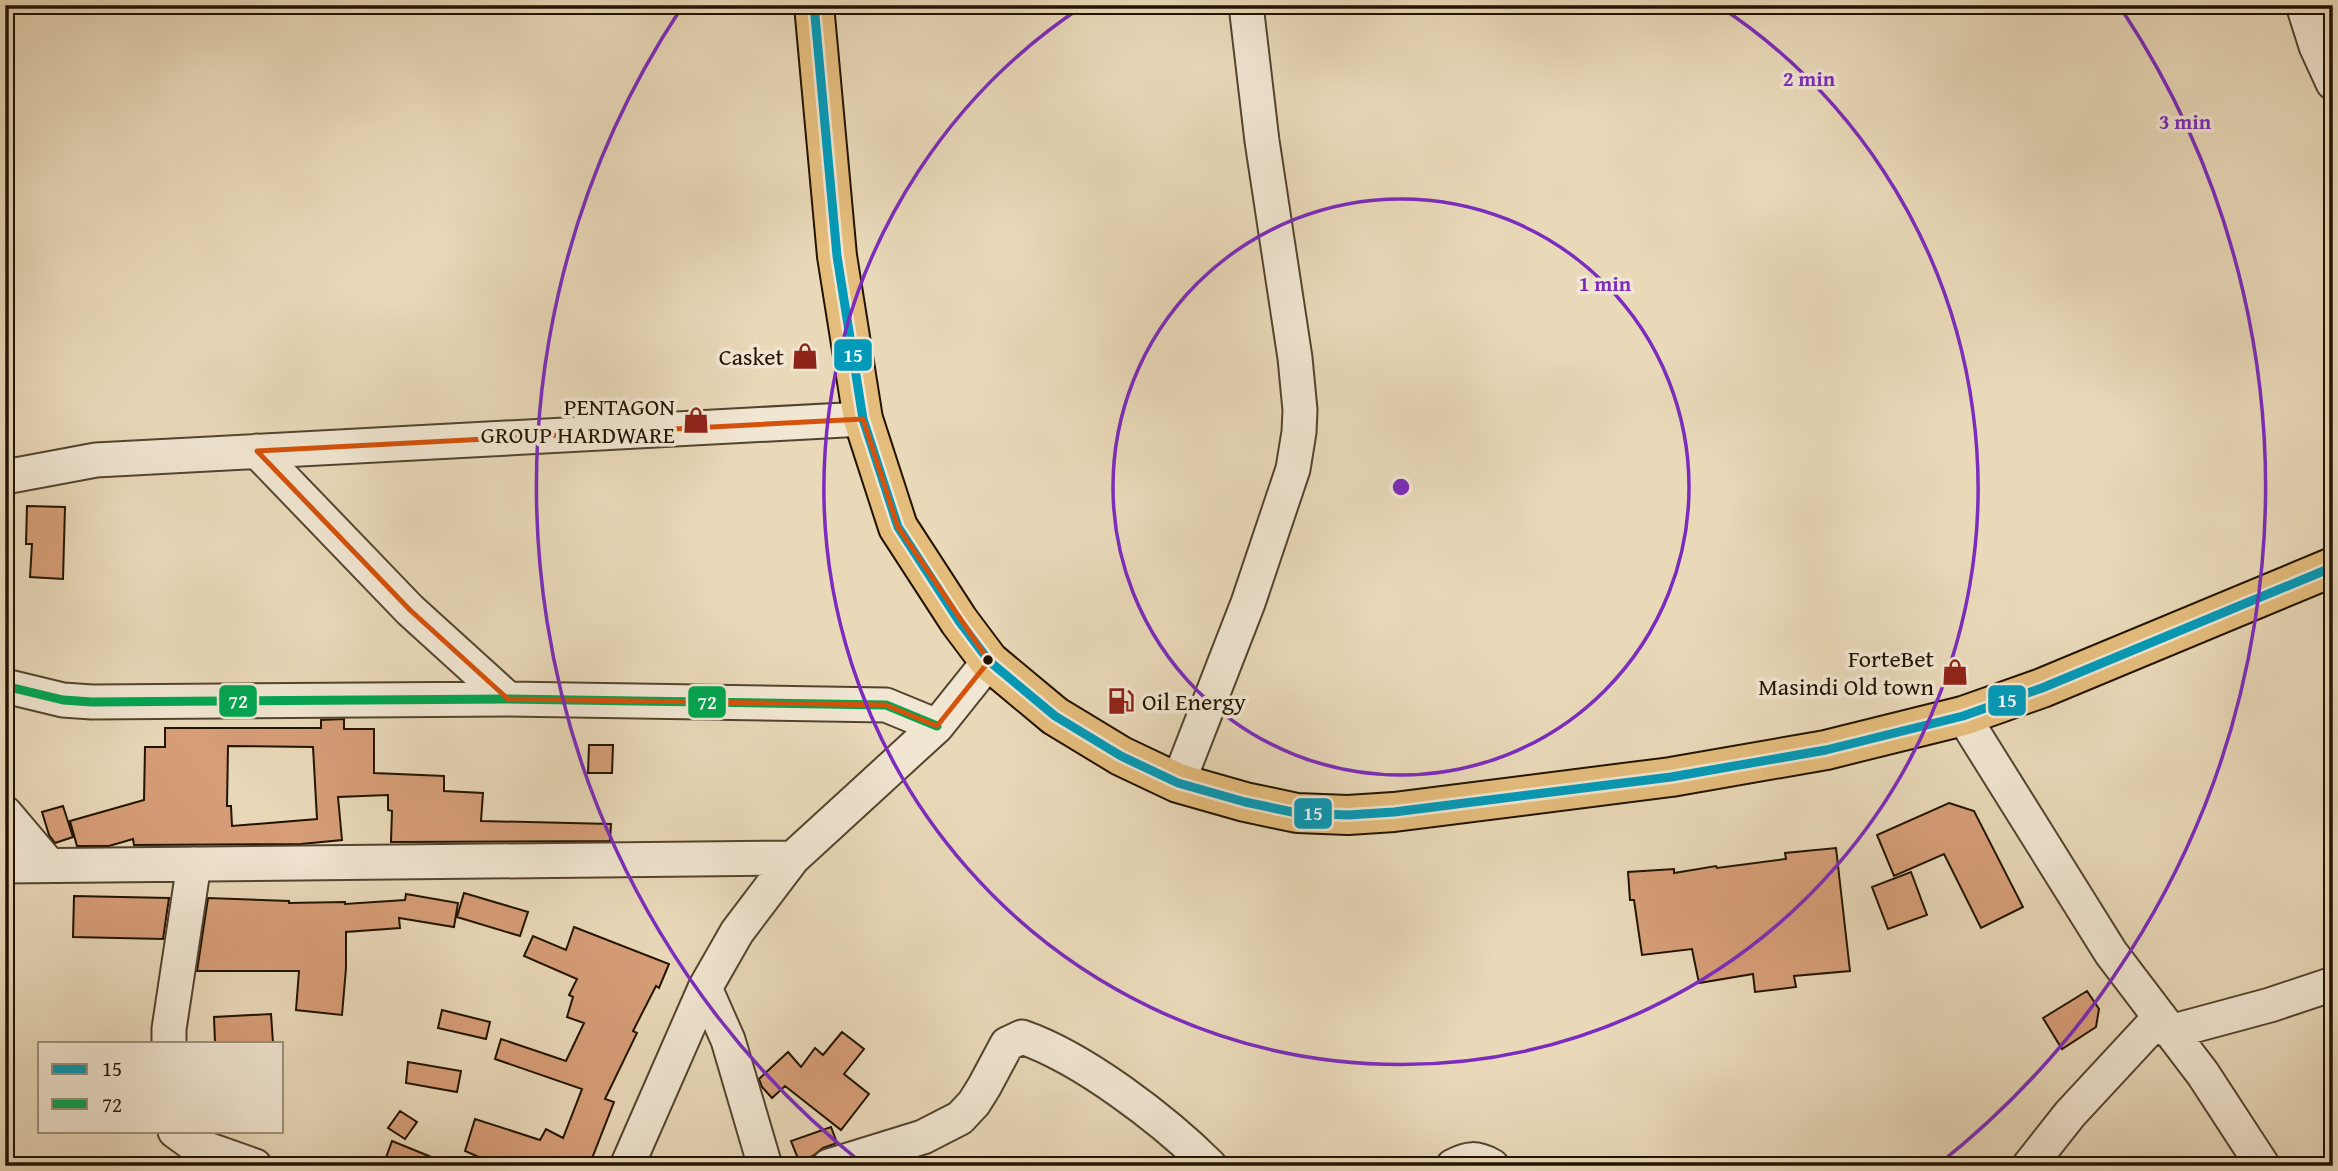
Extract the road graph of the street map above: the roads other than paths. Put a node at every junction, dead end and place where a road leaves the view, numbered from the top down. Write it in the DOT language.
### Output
graph roads {
  1 [pos="814,5"];
  2 [pos="1246,5"];
  3 [pos="2303,5"];
  4 [pos="2333,83"];
  5 [pos="863,419"];
  6 [pos="257,451"];
  7 [pos="5,477"];
  8 [pos="2333,567"];
  9 [pos="989,661"];
  10 [pos="5,685"];
  11 [pos="508,699"];
  12 [pos="1963,716"];
  13 [pos="937,726"];
  14 [pos="1178,783"];
  15 [pos="5,814"];
  16 [pos="793,858"];
  17 [pos="194,864"];
  18 [pos="50,865"];
  19 [pos="5,866"];
  20 [pos="2333,984"];
  21 [pos="705,988"];
  22 [pos="2165,1025"];
  23 [pos="169,1042"];
  24 [pos="176,1132"];
  25 [pos="255,1166"];
  26 [pos="627,1166"];
  27 [pos="765,1166"];
  28 [pos="829,1166"];
  29 [pos="1210,1166"];
  30 [pos="1453,1166"];
  31 [pos="1492,1166"];
  32 [pos="2029,1166"];
  33 [pos="2263,1166"];
  1 -- 5 [label="main road"];
  2 -- 14 [label="street"];
  3 -- 4 [label="street"];
  5 -- 6 [label="street"];
  5 -- 9 [label="main road"];
  6 -- 7 [label="street"];
  6 -- 11 [label="street"];
  8 -- 12 [label="main road"];
  9 -- 13 [label="street"];
  9 -- 14 [label="main road"];
  10 -- 11 [label="street"];
  11 -- 13 [label="street"];
  12 -- 14 [label="main road"];
  12 -- 22 [label="street"];
  13 -- 16 [label="street"];
  15 -- 18 [label="street"];
  16 -- 17 [label="street"];
  16 -- 21 [label="street"];
  17 -- 18 [label="street"];
  17 -- 23 [label="street"];
  18 -- 19 [label="street"];
  20 -- 22 [label="street"];
  21 -- 26 [label="street"];
  21 -- 27 [label="street"];
  22 -- 32 [label="street"];
  22 -- 33 [label="street"];
  24 -- 25 [label="street"];
  28 -- 29 [label="street"];
  30 -- 31 [label="street"];
}
